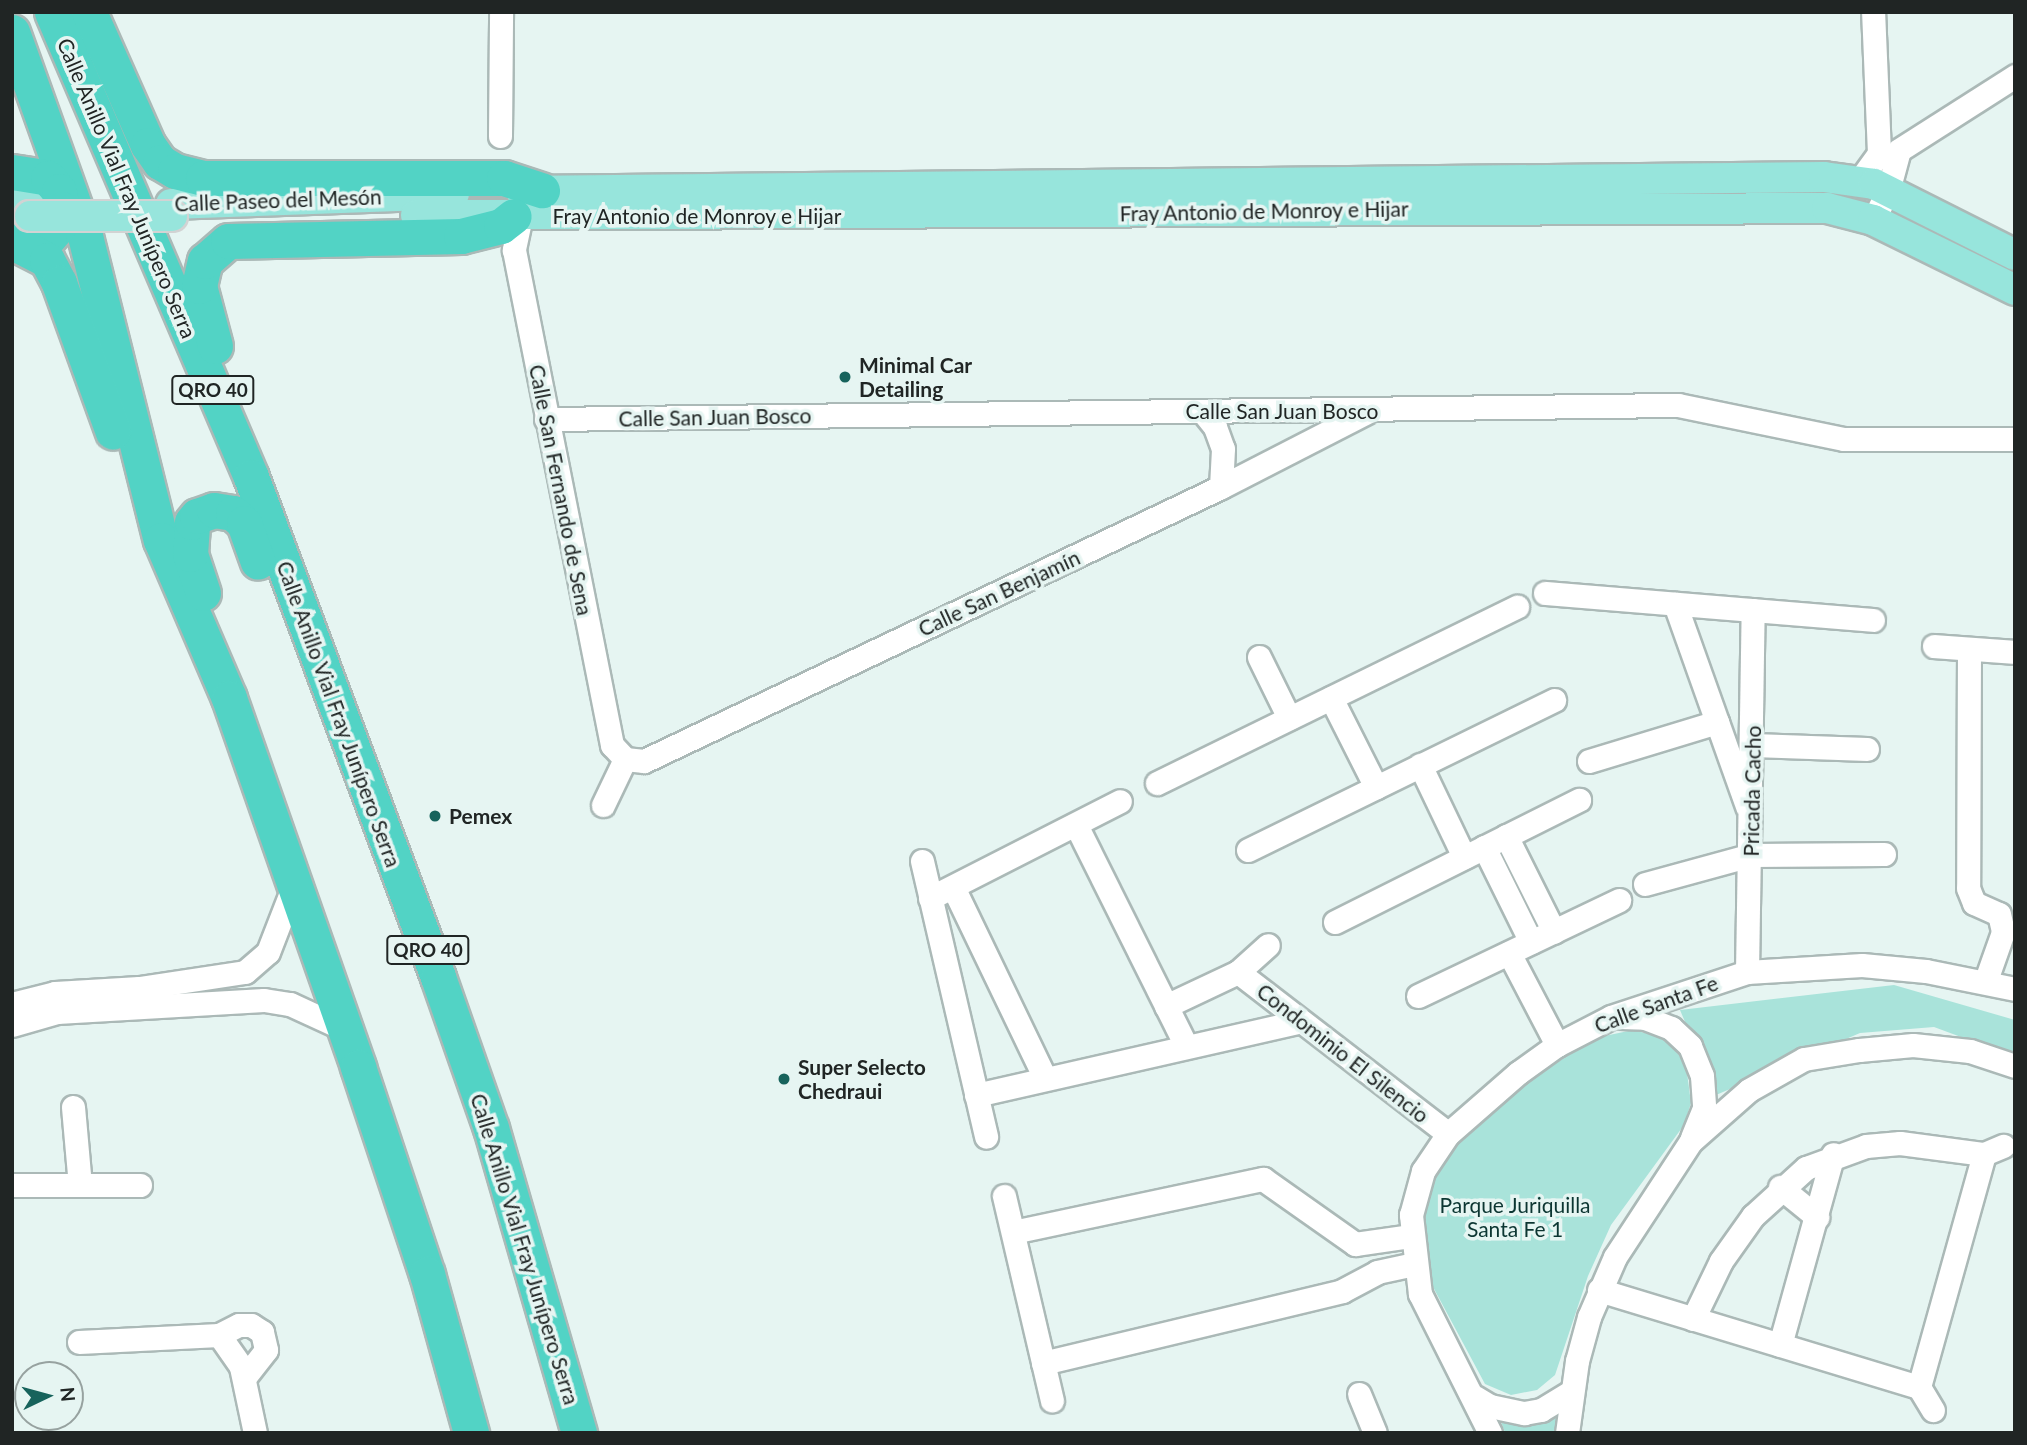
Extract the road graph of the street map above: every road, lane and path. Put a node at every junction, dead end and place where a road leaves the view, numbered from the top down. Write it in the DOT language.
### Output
graph roads {
  1 [pos="52,12"];
  2 [pos="89,12"];
  3 [pos="501,12"];
  4 [pos="1873,12"];
  5 [pos="12,32"];
  6 [pos="20,64"];
  7 [pos="2015,76"];
  8 [pos="500,136"];
  9 [pos="1889,152"];
  10 [pos="12,172"];
  11 [pos="1773,177"];
  12 [pos="1859,181"];
  13 [pos="1888,191"];
  14 [pos="1197,198"];
  15 [pos="515,206"];
  16 [pos="1773,207"];
  17 [pos="1873,220"];
  18 [pos="20,222"];
  19 [pos="2015,255"];
  20 [pos="2015,290"];
  21 [pos="1368,411"];
  22 [pos="1203,412"];
  23 [pos="546,419"];
  24 [pos="2015,439"];
  25 [pos="251,477"];
  26 [pos="1222,487"];
  27 [pos="161,540"];
  28 [pos="1545,593"];
  29 [pos="1675,604"];
  30 [pos="1517,607"];
  31 [pos="1753,610"];
  32 [pos="1873,620"];
  33 [pos="1934,646"];
  34 [pos="1969,649"];
  35 [pos="2015,652"];
  36 [pos="1259,657"];
  37 [pos="229,698"];
  38 [pos="1331,698"];
  39 [pos="1554,699"];
  40 [pos="1289,718"];
  41 [pos="1717,722"];
  42 [pos="1754,745"];
  43 [pos="1867,749"];
  44 [pos="625,759"];
  45 [pos="1589,761"];
  46 [pos="1420,765"];
  47 [pos="360,773"];
  48 [pos="1157,783"];
  49 [pos="1376,787"];
  50 [pos="1578,800"];
  51 [pos="1120,801"];
  52 [pos="603,805"];
  53 [pos="1752,819"];
  54 [pos="1082,822"];
  55 [pos="1506,836"];
  56 [pos="1248,850"];
  57 [pos="1474,852"];
  58 [pos="1884,854"];
  59 [pos="1751,855"];
  60 [pos="922,861"];
  61 [pos="1646,884"];
  62 [pos="293,885"];
  63 [pos="953,887"];
  64 [pos="930,898"];
  65 [pos="1619,900"];
  66 [pos="1335,922"];
  67 [pos="1554,932"];
  68 [pos="1531,943"];
  69 [pos="1268,945"];
  70 [pos="2008,949"];
  71 [pos="1509,953"];
  72 [pos="255,966"];
  73 [pos="1238,972"];
  74 [pos="1747,972"];
  75 [pos="1986,981"];
  76 [pos="2015,989"];
  77 [pos="1418,996"];
  78 [pos="140,997"];
  79 [pos="264,1000"];
  80 [pos="1173,1003"];
  81 [pos="12,1004"];
  82 [pos="1611,1017"];
  83 [pos="1301,1021"];
  84 [pos="12,1026"];
  85 [pos="344,1029"];
  86 [pos="1557,1045"];
  87 [pos="1185,1046"];
  88 [pos="2015,1066"];
  89 [pos="1045,1078"];
  90 [pos="976,1095"];
  91 [pos="73,1107"];
  92 [pos="1448,1134"];
  93 [pos="986,1137"];
  94 [pos="1691,1141"];
  95 [pos="1833,1154"];
  96 [pos="12,1185"];
  97 [pos="80,1185"];
  98 [pos="140,1185"];
  99 [pos="1780,1187"];
  100 [pos="1004,1196"];
  101 [pos="1817,1217"];
  102 [pos="1013,1232"];
  103 [pos="1411,1236"];
  104 [pos="1414,1264"];
  105 [pos="1599,1290"];
  106 [pos="1693,1319"];
  107 [pos="219,1335"];
  108 [pos="79,1342"];
  109 [pos="1780,1345"];
  110 [pos="1043,1363"];
  111 [pos="245,1377"];
  112 [pos="1919,1387"];
  113 [pos="1571,1392"];
  114 [pos="1359,1394"];
  115 [pos="1475,1398"];
  116 [pos="1052,1400"];
  117 [pos="1933,1410"];
  118 [pos="255,1433"];
  119 [pos="471,1433"];
  120 [pos="579,1433"];
  121 [pos="1375,1433"];
  122 [pos="1490,1433"];
  123 [pos="1567,1433"];
  1 -- 25 [label="highway, Calle Anillo Vial Fray Junípero Serra / QRO 40"];
  2 -- 15 [label="highway"];
  3 -- 8 [label="street"];
  4 -- 9 [label="street"];
  5 -- 6 [label="highway"];
  6 -- 27 [label="highway"];
  7 -- 9 [label="street"];
  9 -- 12 [label="street"];
  9 -- 13 [label="street"];
  10 -- 18 [label="highway"];
  11 -- 12 [label="main road, Fray Antonio de Monroy e Hijar"];
  11 -- 14 [label="main road, Fray Antonio de Monroy e Hijar"];
  11 -- 16 [label="main road"];
  12 -- 13 [label="main road, Fray Antonio de Monroy e Hijar"];
  13 -- 17 [label="street"];
  13 -- 19 [label="main road, Fray Antonio de Monroy e Hijar"];
  14 -- 15 [label="main road, Fray Antonio de Monroy e Hijar"];
  14 -- 16 [label="main road, Fray Antonio de Monroy e Hijar"];
  15 -- 18 [label="main road, Calle Paseo del Mesón"];
  15 -- 23 [label="street, Calle San Fernando de Sena"];
  15 -- 25 [label="highway"];
  16 -- 17 [label="main road, Fray Antonio de Monroy e Hijar"];
  17 -- 20 [label="main road, Fray Antonio de Monroy e Hijar"];
  18 -- 27 [label="highway"];
  21 -- 22 [label="street, Calle San Juan Bosco"];
  21 -- 24 [label="street, Calle San Juan Bosco"];
  21 -- 26 [label="street, Calle San Benjamín"];
  22 -- 23 [label="street, Calle San Juan Bosco"];
  22 -- 26 [label="street"];
  23 -- 44 [label="street, Calle San Fernando de Sena"];
  25 -- 47 [label="highway, Calle Anillo Vial Fray Junípero Serra / QRO 40"];
  26 -- 44 [label="street, Calle San Benjamín"];
  27 -- 37 [label="highway"];
  28 -- 29 [label="street"];
  29 -- 31 [label="street"];
  29 -- 41 [label="street"];
  30 -- 38 [label="street"];
  31 -- 32 [label="street"];
  31 -- 42 [label="street, Pricada Cacho"];
  33 -- 34 [label="street"];
  34 -- 35 [label="street"];
  34 -- 70 [label="street"];
  36 -- 40 [label="street"];
  37 -- 47 [label="highway"];
  37 -- 62 [label="highway"];
  38 -- 40 [label="street"];
  38 -- 49 [label="street"];
  39 -- 46 [label="street"];
  40 -- 48 [label="street"];
  41 -- 45 [label="street"];
  41 -- 53 [label="street"];
  42 -- 43 [label="street"];
  42 -- 53 [label="street, Pricada Cacho"];
  44 -- 52 [label="street"];
  46 -- 49 [label="street"];
  46 -- 57 [label="street"];
  47 -- 120 [label="highway, Calle Anillo Vial Fray Junípero Serra / QRO 40"];
  49 -- 56 [label="street"];
  50 -- 55 [label="street"];
  51 -- 54 [label="street"];
  53 -- 59 [label="street, Pricada Cacho"];
  54 -- 63 [label="street"];
  54 -- 80 [label="street"];
  55 -- 57 [label="street"];
  55 -- 67 [label="street"];
  57 -- 66 [label="street"];
  57 -- 68 [label="street"];
  58 -- 59 [label="street"];
  59 -- 61 [label="street"];
  59 -- 74 [label="street, Pricada Cacho"];
  60 -- 64 [label="street"];
  62 -- 72 [label="street"];
  62 -- 85 [label="highway"];
  63 -- 64 [label="street"];
  63 -- 89 [label="street"];
  64 -- 90 [label="street"];
  65 -- 67 [label="street"];
  67 -- 68 [label="street"];
  68 -- 71 [label="street"];
  69 -- 73 [label="street"];
  70 -- 75 [label="street"];
  71 -- 77 [label="street"];
  71 -- 86 [label="street"];
  72 -- 78 [label="street"];
  72 -- 79 [label="street"];
  73 -- 80 [label="street"];
  73 -- 83 [label="street, Condominio El Silencio"];
  74 -- 75 [label="street, Calle Santa Fe"];
  74 -- 82 [label="street, Calle Santa Fe"];
  75 -- 76 [label="street, Calle Santa Fe"];
  78 -- 79 [label="street"];
  78 -- 81 [label="street"];
  78 -- 84 [label="street"];
  79 -- 85 [label="street"];
  80 -- 87 [label="street"];
  82 -- 86 [label="street, Calle Santa Fe"];
  82 -- 94 [label="street"];
  83 -- 87 [label="street"];
  83 -- 92 [label="street, Condominio El Silencio"];
  85 -- 119 [label="highway"];
  86 -- 92 [label="street, Calle Santa Fe"];
  87 -- 89 [label="street"];
  88 -- 94 [label="street"];
  89 -- 90 [label="street"];
  90 -- 93 [label="street"];
  91 -- 97 [label="street"];
  92 -- 103 [label="street, Calle Santa Fe"];
  94 -- 105 [label="street"];
  95 -- 99 [label="street"];
  95 -- 101 [label="street"];
  95 -- 112 [label="street"];
  96 -- 97 [label="street"];
  97 -- 98 [label="street"];
  99 -- 101 [label="street"];
  99 -- 106 [label="street"];
  100 -- 102 [label="street"];
  101 -- 109 [label="street"];
  102 -- 103 [label="street"];
  102 -- 110 [label="street"];
  103 -- 104 [label="street, Calle Santa Fe"];
  104 -- 110 [label="street"];
  104 -- 115 [label="street, Calle Santa Fe"];
  105 -- 106 [label="street"];
  105 -- 113 [label="street"];
  106 -- 109 [label="street"];
  107 -- 108 [label="street"];
  107 -- 111 [label="street"];
  107 -- 111 [label="street"];
  109 -- 112 [label="street"];
  110 -- 116 [label="street"];
  111 -- 118 [label="street"];
  112 -- 117 [label="street"];
  113 -- 115 [label="street"];
  113 -- 123 [label="street"];
  114 -- 121 [label="street"];
  115 -- 122 [label="street, Calle Santa Fe"];
}
